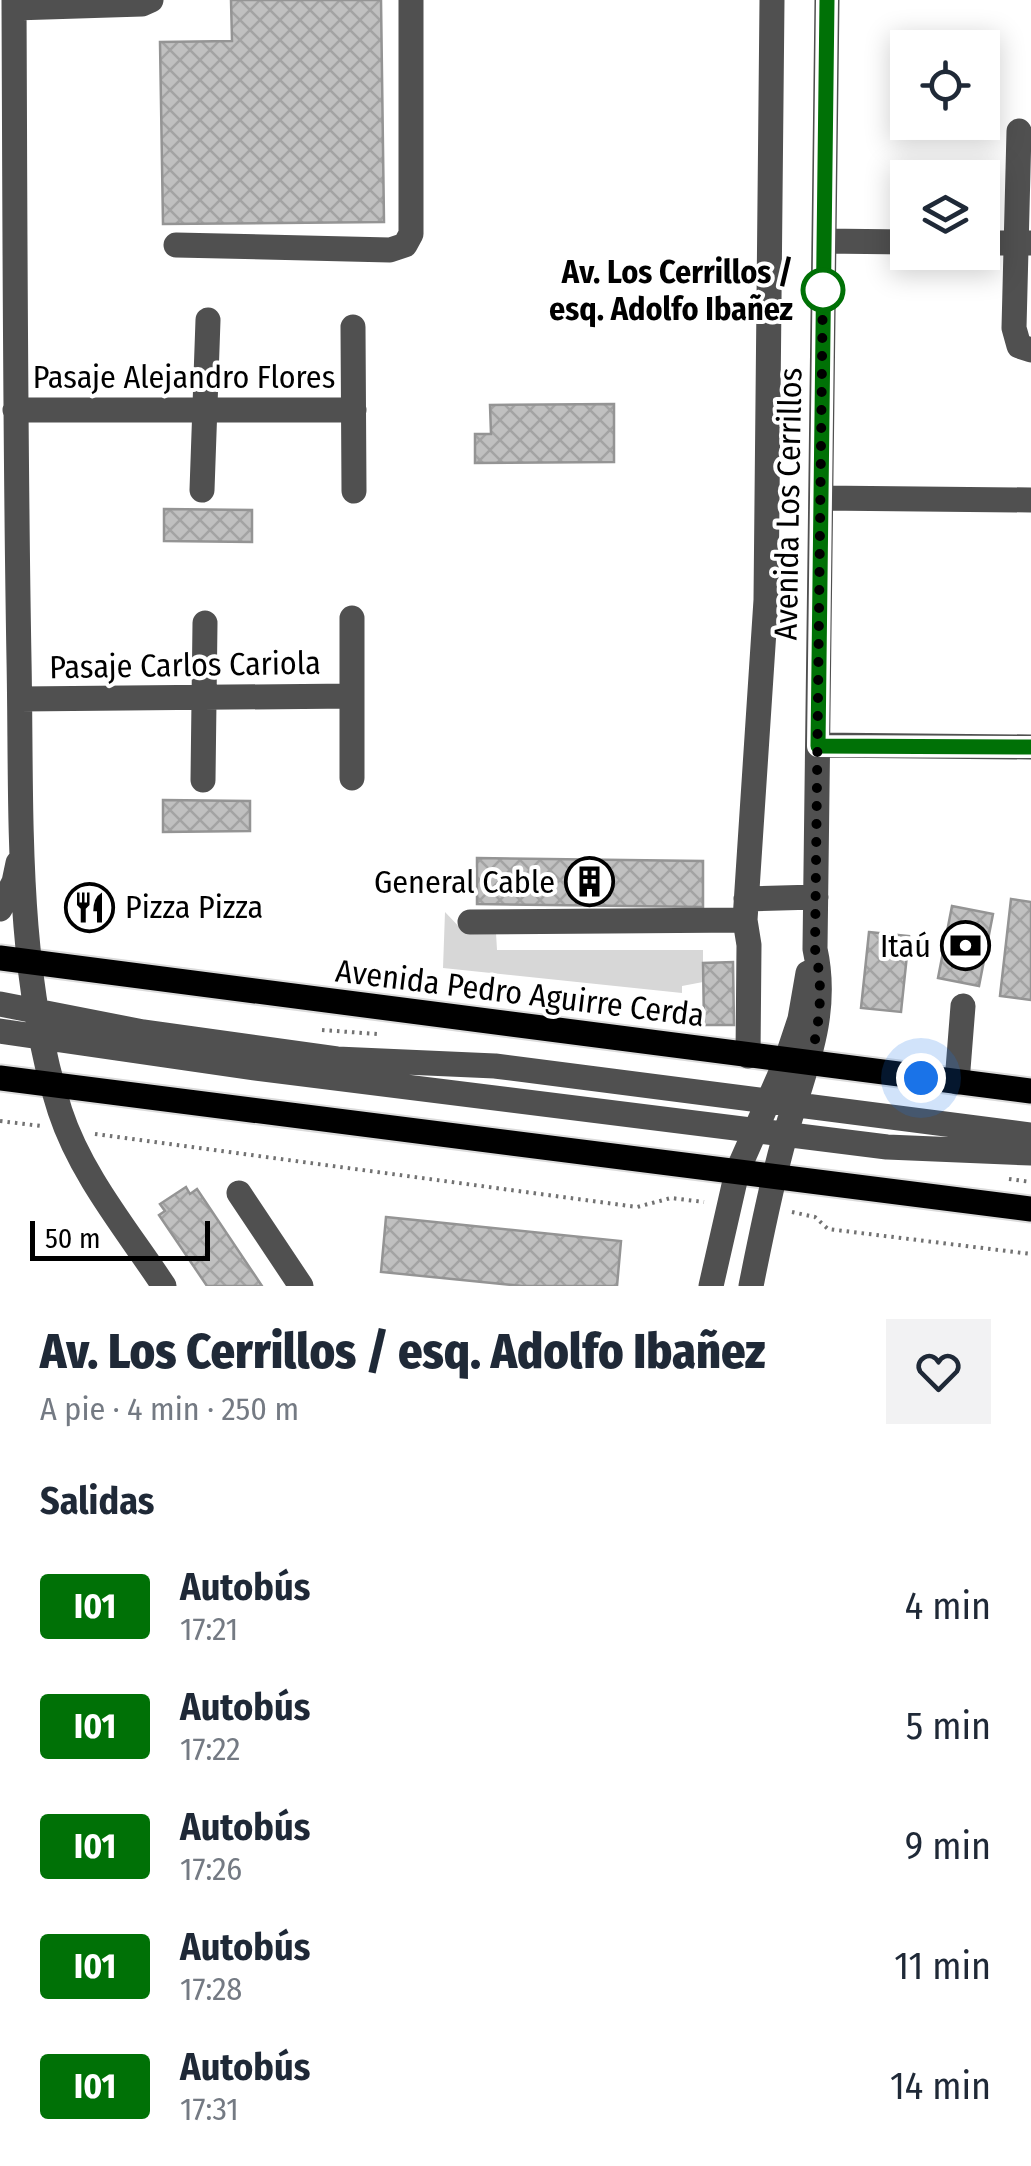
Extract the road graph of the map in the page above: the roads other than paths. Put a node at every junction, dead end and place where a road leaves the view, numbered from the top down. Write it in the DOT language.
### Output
graph roads {
  1 [pos="152,0"];
  2 [pos="412,0"];
  3 [pos="772,0"];
  4 [pos="827,0"];
  5 [pos="14,4"];
  6 [pos="1019,131"];
  7 [pos="824,241"];
  8 [pos="890,242"];
  9 [pos="1024,243"];
  10 [pos="176,244"];
  11 [pos="208,320"];
  12 [pos="353,327"];
  13 [pos="1025,348"];
  14 [pos="15,410"];
  15 [pos="205,410"];
  16 [pos="354,410"];
  17 [pos="202,490"];
  18 [pos="354,492"];
  19 [pos="820,498"];
  20 [pos="1031,500"];
  21 [pos="352,618"];
  22 [pos="205,623"];
  23 [pos="352,696"];
  24 [pos="204,698"];
  25 [pos="20,699"];
  26 [pos="818,746"];
  27 [pos="1031,748"];
  28 [pos="352,778"];
  29 [pos="203,780"];
  30 [pos="22,843"];
  31 [pos="816,897"];
  32 [pos="0,909"];
  33 [pos="745,909"];
  34 [pos="470,922"];
  35 [pos="0,958"];
  36 [pos="30,962"];
  37 [pos="0,1004"];
  38 [pos="963,1006"];
  39 [pos="35,1010"];
  40 [pos="0,1030"];
  41 [pos="41,1038"];
  42 [pos="748,1056"];
  43 [pos="798,1062"];
  44 [pos="0,1078"];
  45 [pos="957,1082"];
  46 [pos="53,1086"];
  47 [pos="1031,1091"];
  48 [pos="768,1101"];
  49 [pos="795,1104"];
  50 [pos="754,1131"];
  51 [pos="1031,1134"];
  52 [pos="785,1135"];
  53 [pos="1031,1153"];
  54 [pos="737,1172"];
  55 [pos="775,1177"];
  56 [pos="239,1192"];
  57 [pos="1031,1208"];
  58 [pos="164,1286"];
  59 [pos="301,1286"];
  60 [pos="711,1286"];
  61 [pos="751,1286"];
  1 -- 5 [label="street"];
  2 -- 10 [label="street"];
  3 -- 33 [label="street"];
  4 -- 7 [label="street, Avenida Los Cerrillos"];
  5 -- 14 [label="street"];
  6 -- 9 [label="street"];
  7 -- 8 [label="street"];
  7 -- 19 [label="street, Avenida Los Cerrillos"];
  9 -- 13 [label="street"];
  11 -- 15 [label="street"];
  12 -- 16 [label="street"];
  14 -- 15 [label="street, Pasaje Alejandro Flores"];
  14 -- 25 [label="street"];
  15 -- 16 [label="street, Pasaje Alejandro Flores"];
  15 -- 17 [label="street"];
  16 -- 18 [label="street"];
  19 -- 20 [label="street"];
  19 -- 26 [label="street, Avenida Los Cerrillos"];
  21 -- 23 [label="street"];
  22 -- 24 [label="street"];
  23 -- 24 [label="street, Pasaje Carlos Cariola"];
  23 -- 28 [label="street"];
  24 -- 25 [label="street, Pasaje Carlos Cariola"];
  24 -- 29 [label="street"];
  25 -- 30 [label="street"];
  26 -- 27 [label="street"];
  26 -- 31 [label="street, Avenida Los Cerrillos"];
  30 -- 32 [label="street"];
  30 -- 36 [label="street"];
  31 -- 33 [label="street"];
  31 -- 43 [label="street, Avenida Los Cerrillos"];
  33 -- 34 [label="street"];
  33 -- 42 [label="street"];
  35 -- 36 [label="main road, Avenida Pedro Aguirre Cerda"];
  36 -- 39 [label="street"];
  36 -- 42 [label="main road, Avenida Pedro Aguirre Cerda"];
  37 -- 39 [label="street"];
  38 -- 45 [label="street"];
  39 -- 41 [label="street"];
  39 -- 48 [label="street"];
  40 -- 41 [label="street"];
  41 -- 46 [label="street"];
  41 -- 50 [label="street"];
  42 -- 43 [label="main road, Avenida Pedro Aguirre Cerda"];
  43 -- 45 [label="main road, Avenida Pedro Aguirre Cerda"];
  43 -- 48 [label="street, Avenida Los Cerrillos"];
  43 -- 49 [label="street, Avenida Los Cerrillos"];
  44 -- 46 [label="main road"];
  45 -- 47 [label="main road, Avenida Pedro Aguirre Cerda"];
  46 -- 54 [label="main road"];
  46 -- 58 [label="street"];
  48 -- 49 [label="street"];
  48 -- 50 [label="street, Avenida Los Cerrillos"];
  49 -- 51 [label="street"];
  49 -- 52 [label="street, Avenida Los Cerrillos"];
  50 -- 52 [label="street"];
  50 -- 54 [label="street, Avenida Los Cerrillos"];
  52 -- 53 [label="street"];
  52 -- 55 [label="street, Avenida Los Cerrillos"];
  54 -- 55 [label="main road"];
  54 -- 60 [label="street, Avenida Los Cerrillos"];
  55 -- 57 [label="main road"];
  55 -- 61 [label="street, Avenida Los Cerrillos"];
  56 -- 59 [label="street"];
}
